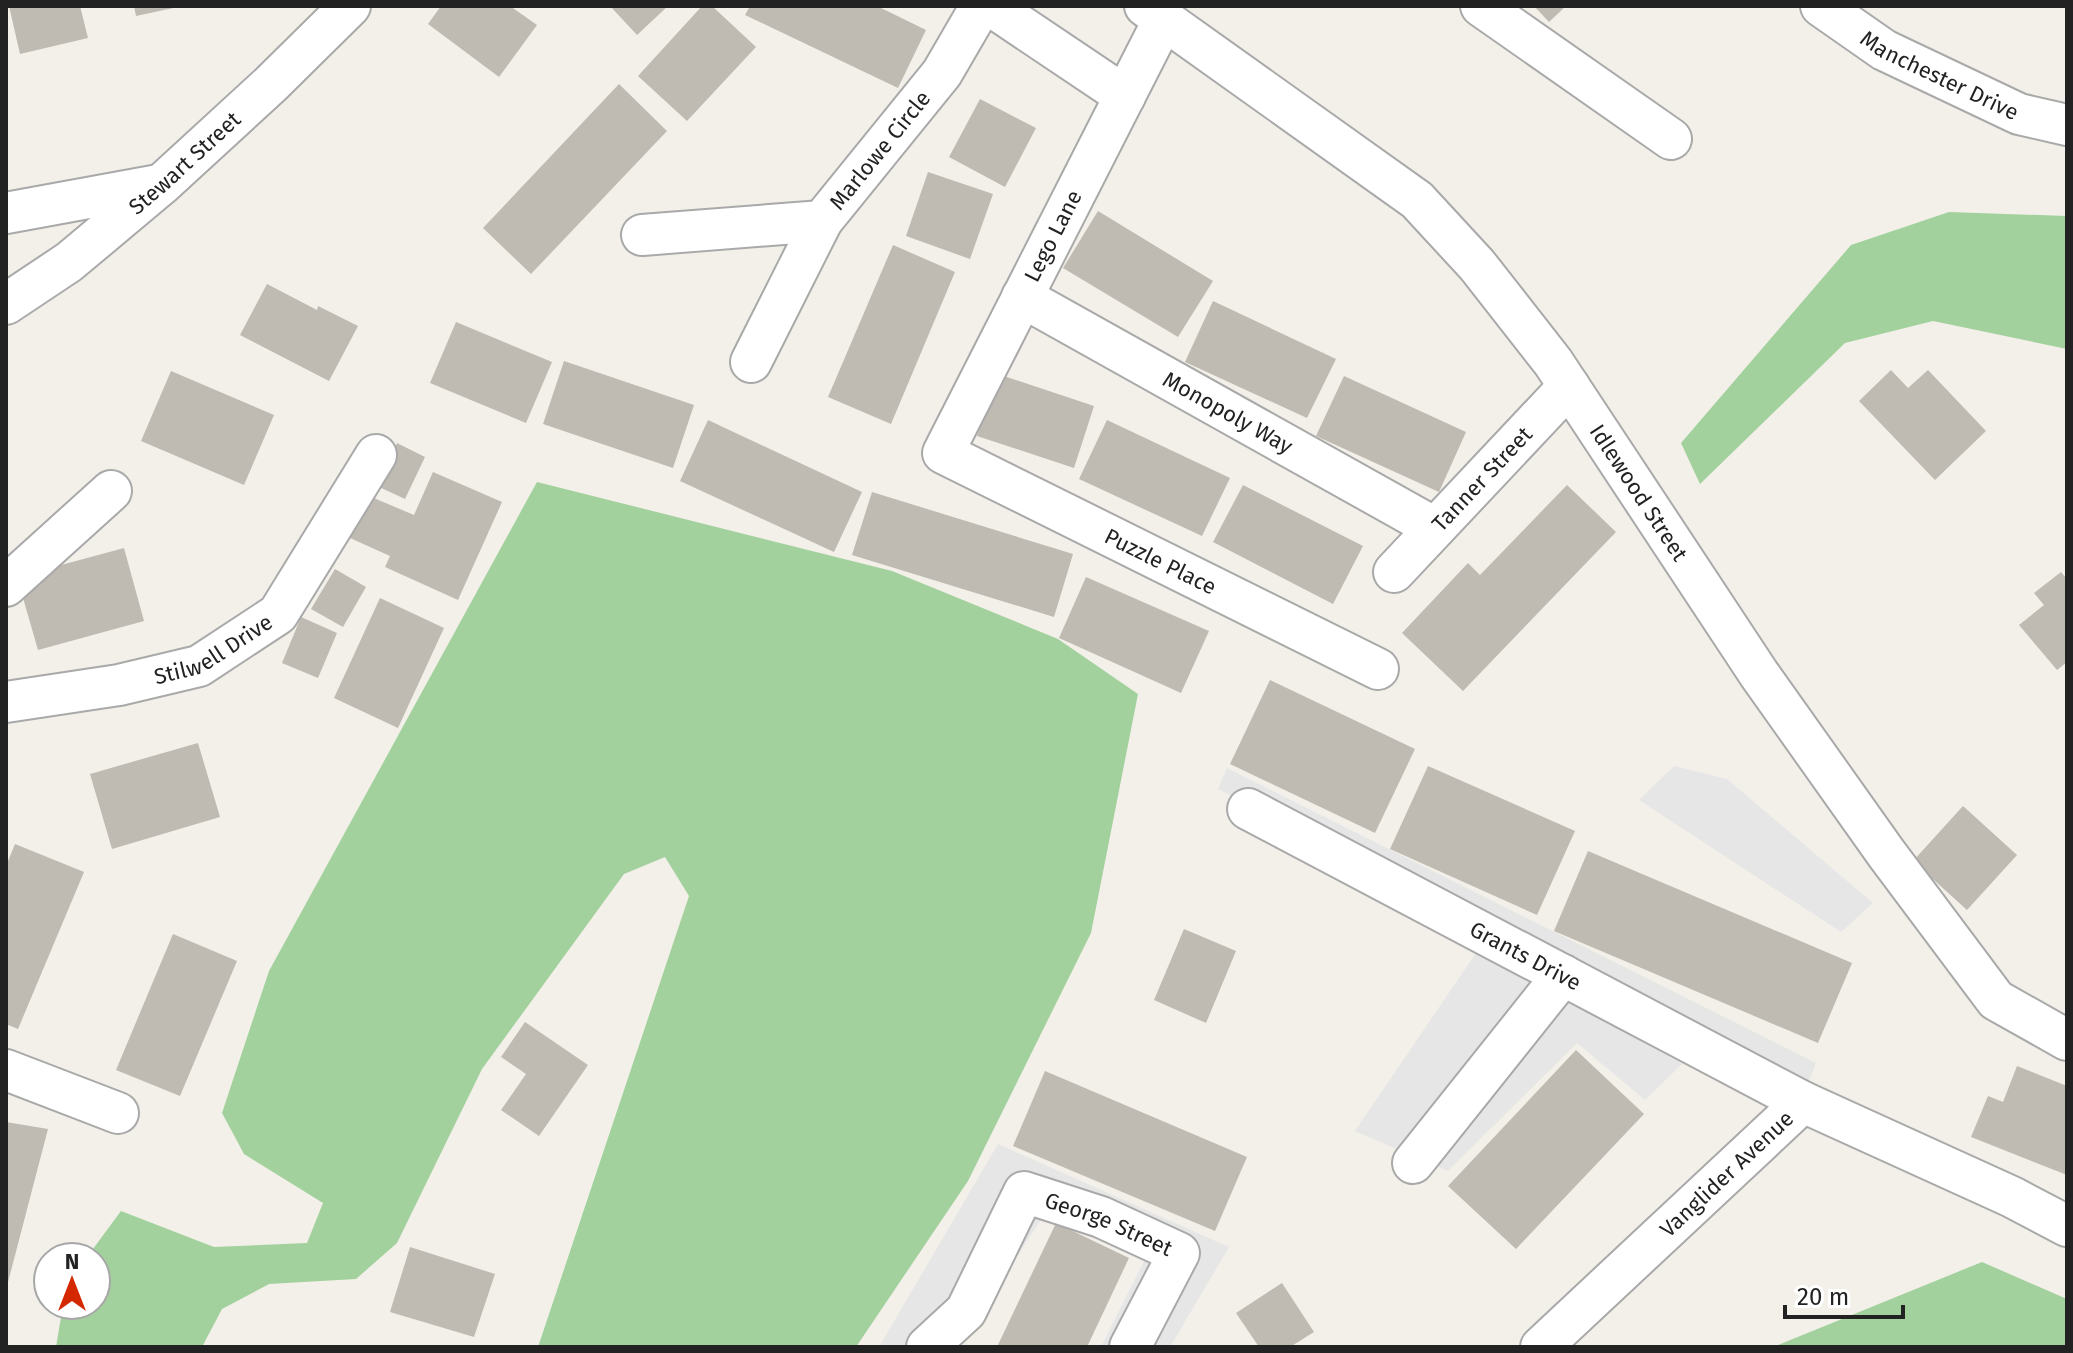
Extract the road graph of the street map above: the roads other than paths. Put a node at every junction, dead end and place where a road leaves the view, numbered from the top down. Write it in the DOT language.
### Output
graph roads {
  1 [pos="350,6"];
  2 [pos="981,6"];
  3 [pos="991,6"];
  4 [pos="1481,6"];
  5 [pos="1821,6"];
  6 [pos="1154,12"];
  7 [pos="1125,96"];
  8 [pos="2067,125"];
  9 [pos="1671,139"];
  10 [pos="161,185"];
  11 [pos="6,213"];
  12 [pos="822,221"];
  13 [pos="642,235"];
  14 [pos="1022,297"];
  15 [pos="6,304"];
  16 [pos="751,362"];
  17 [pos="1569,386"];
  18 [pos="943,453"];
  19 [pos="376,455"];
  20 [pos="111,491"];
  21 [pos="1435,528"];
  22 [pos="1394,572"];
  23 [pos="6,586"];
  24 [pos="1378,669"];
  25 [pos="6,702"];
  26 [pos="1248,809"];
  27 [pos="1563,975"];
  28 [pos="2067,1040"];
  29 [pos="6,1070"];
  30 [pos="1803,1102"];
  31 [pos="118,1113"];
  32 [pos="1413,1163"];
  33 [pos="2067,1226"];
  34 [pos="927,1347"];
  35 [pos="1130,1347"];
  36 [pos="1541,1347"];
  1 -- 10 [label="street, Stewart Street"];
  2 -- 12 [label="street, Marlowe Circle"];
  3 -- 7 [label="street"];
  4 -- 9 [label="street"];
  5 -- 8 [label="street, Manchester Drive"];
  6 -- 7 [label="street, Lego Lane"];
  6 -- 17 [label="street, Idlewood Street"];
  7 -- 14 [label="street, Lego Lane"];
  10 -- 11 [label="street"];
  10 -- 15 [label="street, Stewart Street"];
  12 -- 13 [label="street, Marlowe Circle"];
  12 -- 16 [label="street"];
  14 -- 18 [label="street, Lego Lane"];
  14 -- 21 [label="street, Monopoly Way"];
  17 -- 21 [label="street, Tanner Street"];
  17 -- 28 [label="street, Idlewood Street"];
  18 -- 24 [label="street, Puzzle Place"];
  19 -- 25 [label="street, Stilwell Drive"];
  20 -- 23 [label="street"];
  21 -- 22 [label="street, Tanner Street"];
  26 -- 27 [label="street, Grants Drive"];
  27 -- 30 [label="street, Grants Drive"];
  27 -- 32 [label="street"];
  29 -- 31 [label="street"];
  30 -- 33 [label="street, Vanglider Avenue"];
  30 -- 36 [label="street, Vanglider Avenue"];
  34 -- 35 [label="street, George Street"];
}
